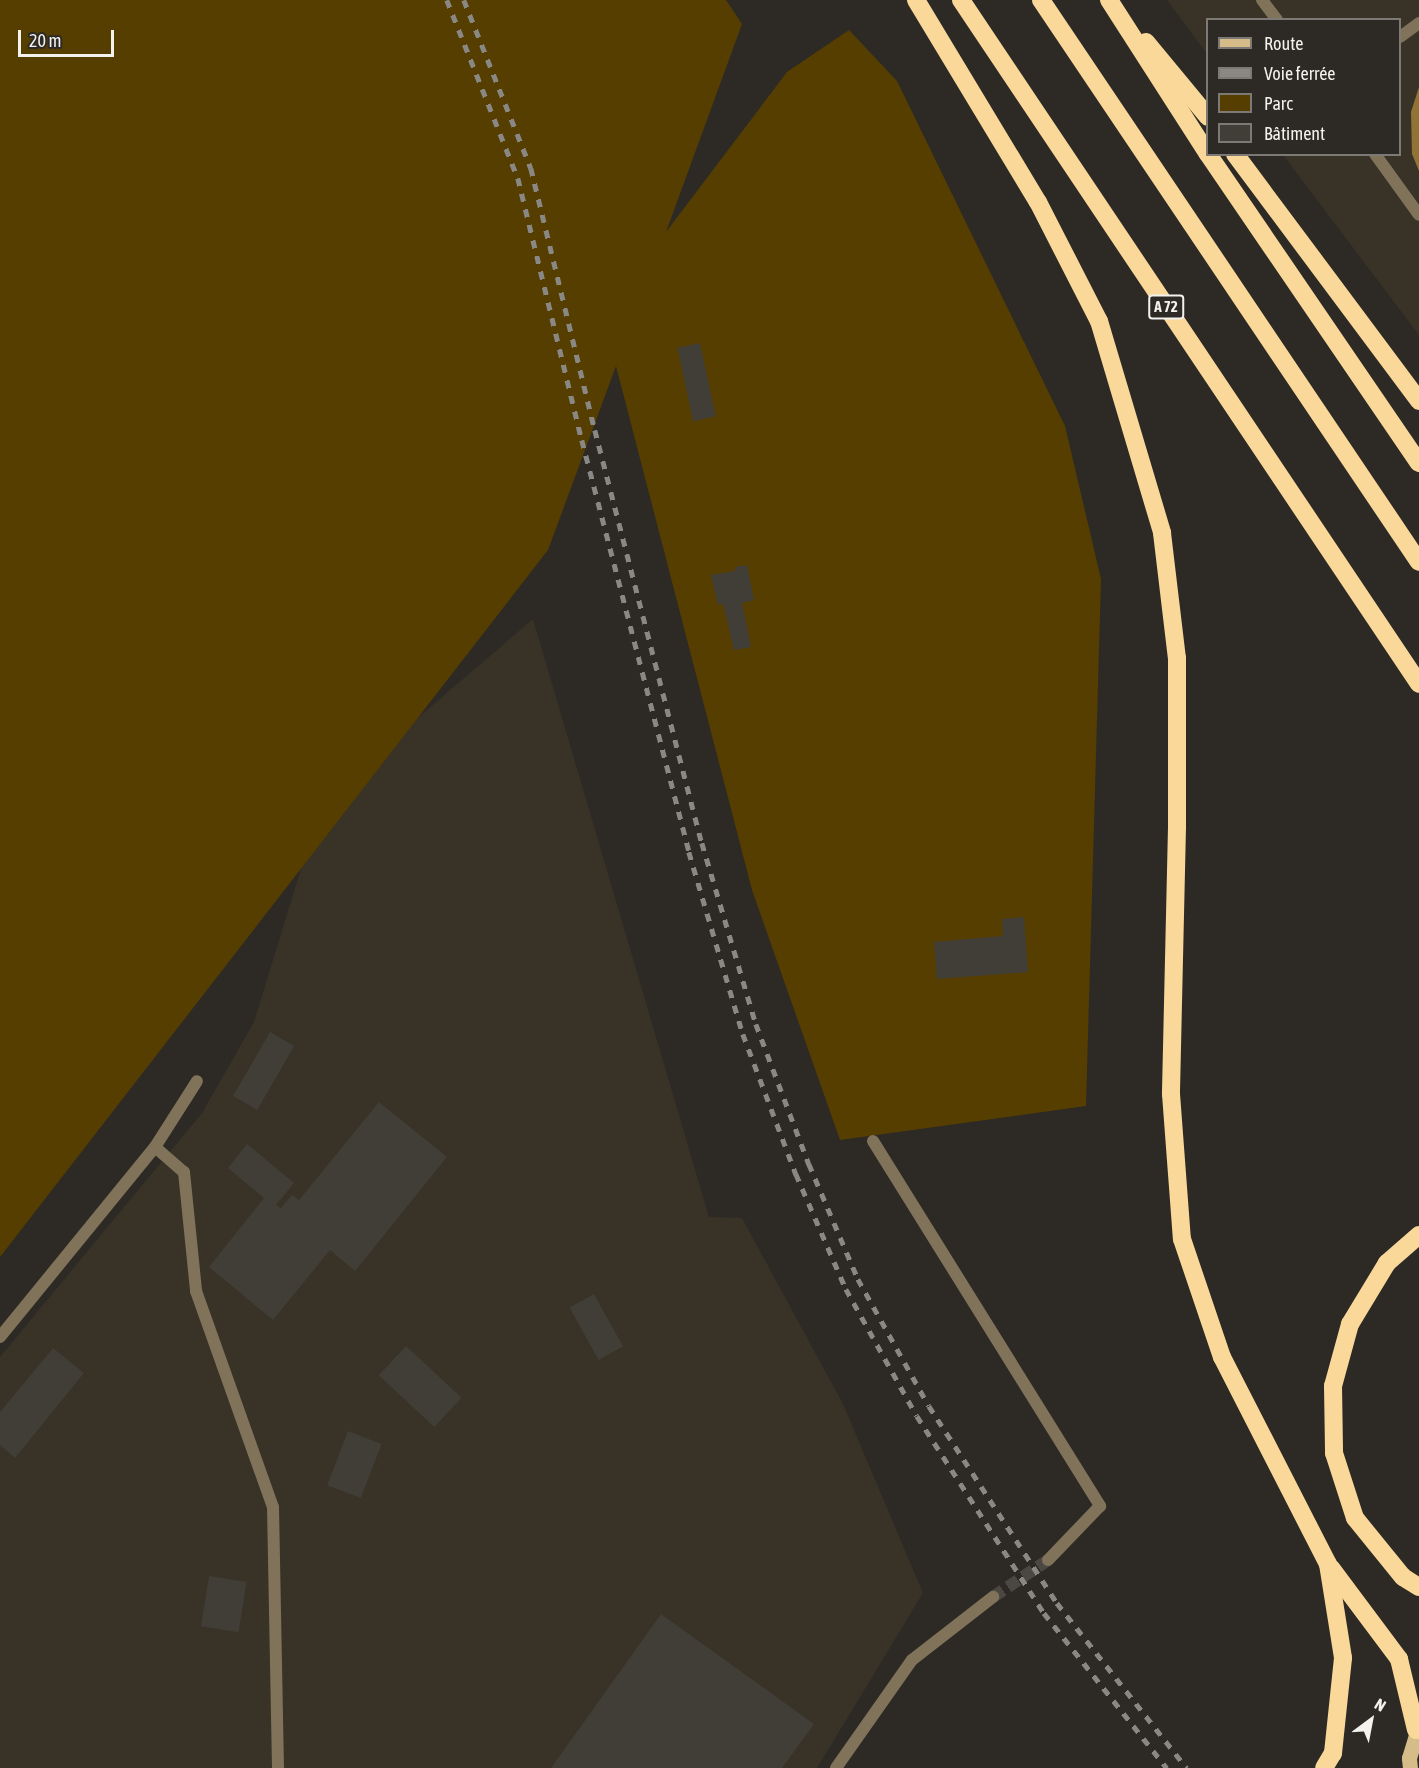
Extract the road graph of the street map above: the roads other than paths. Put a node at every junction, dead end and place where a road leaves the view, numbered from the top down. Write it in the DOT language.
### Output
graph roads {
  1 [pos="915,0"];
  2 [pos="961,0"];
  3 [pos="1041,0"];
  4 [pos="1263,0"];
  5 [pos="1111,3"];
  6 [pos="1276,18"];
  7 [pos="1419,23"];
  8 [pos="1401,36"];
  9 [pos="1206,114"];
  10 [pos="1206,151"];
  11 [pos="1209,156"];
  12 [pos="1236,156"];
  13 [pos="1376,156"];
  14 [pos="1419,215"];
  15 [pos="1419,401"];
  16 [pos="1419,463"];
  17 [pos="1419,562"];
  18 [pos="1419,684"];
  19 [pos="197,1081"];
  20 [pos="873,1141"];
  21 [pos="155,1147"];
  22 [pos="1419,1235"];
  23 [pos="0,1337"];
  24 [pos="1048,1560"];
  25 [pos="1328,1564"];
  26 [pos="1419,1587"];
  27 [pos="993,1597"];
  28 [pos="1418,1728"];
  29 [pos="278,1768"];
  30 [pos="836,1768"];
  31 [pos="1324,1768"];
  32 [pos="1410,1768"];
  1 -- 25 [label="highway"];
  2 -- 18 [label="highway, A 72"];
  3 -- 17 [label="highway"];
  4 -- 6 [label="street"];
  5 -- 9 [label="highway"];
  5 -- 10 [label="highway"];
  7 -- 8 [label="street"];
  11 -- 16 [label="highway"];
  12 -- 15 [label="highway"];
  13 -- 14 [label="street"];
  19 -- 21 [label="street"];
  20 -- 24 [label="street"];
  21 -- 23 [label="street"];
  21 -- 29 [label="street"];
  22 -- 26 [label="highway"];
  25 -- 28 [label="highway"];
  25 -- 31 [label="highway"];
  27 -- 30 [label="street"];
  28 -- 32 [label="main road"];
}
